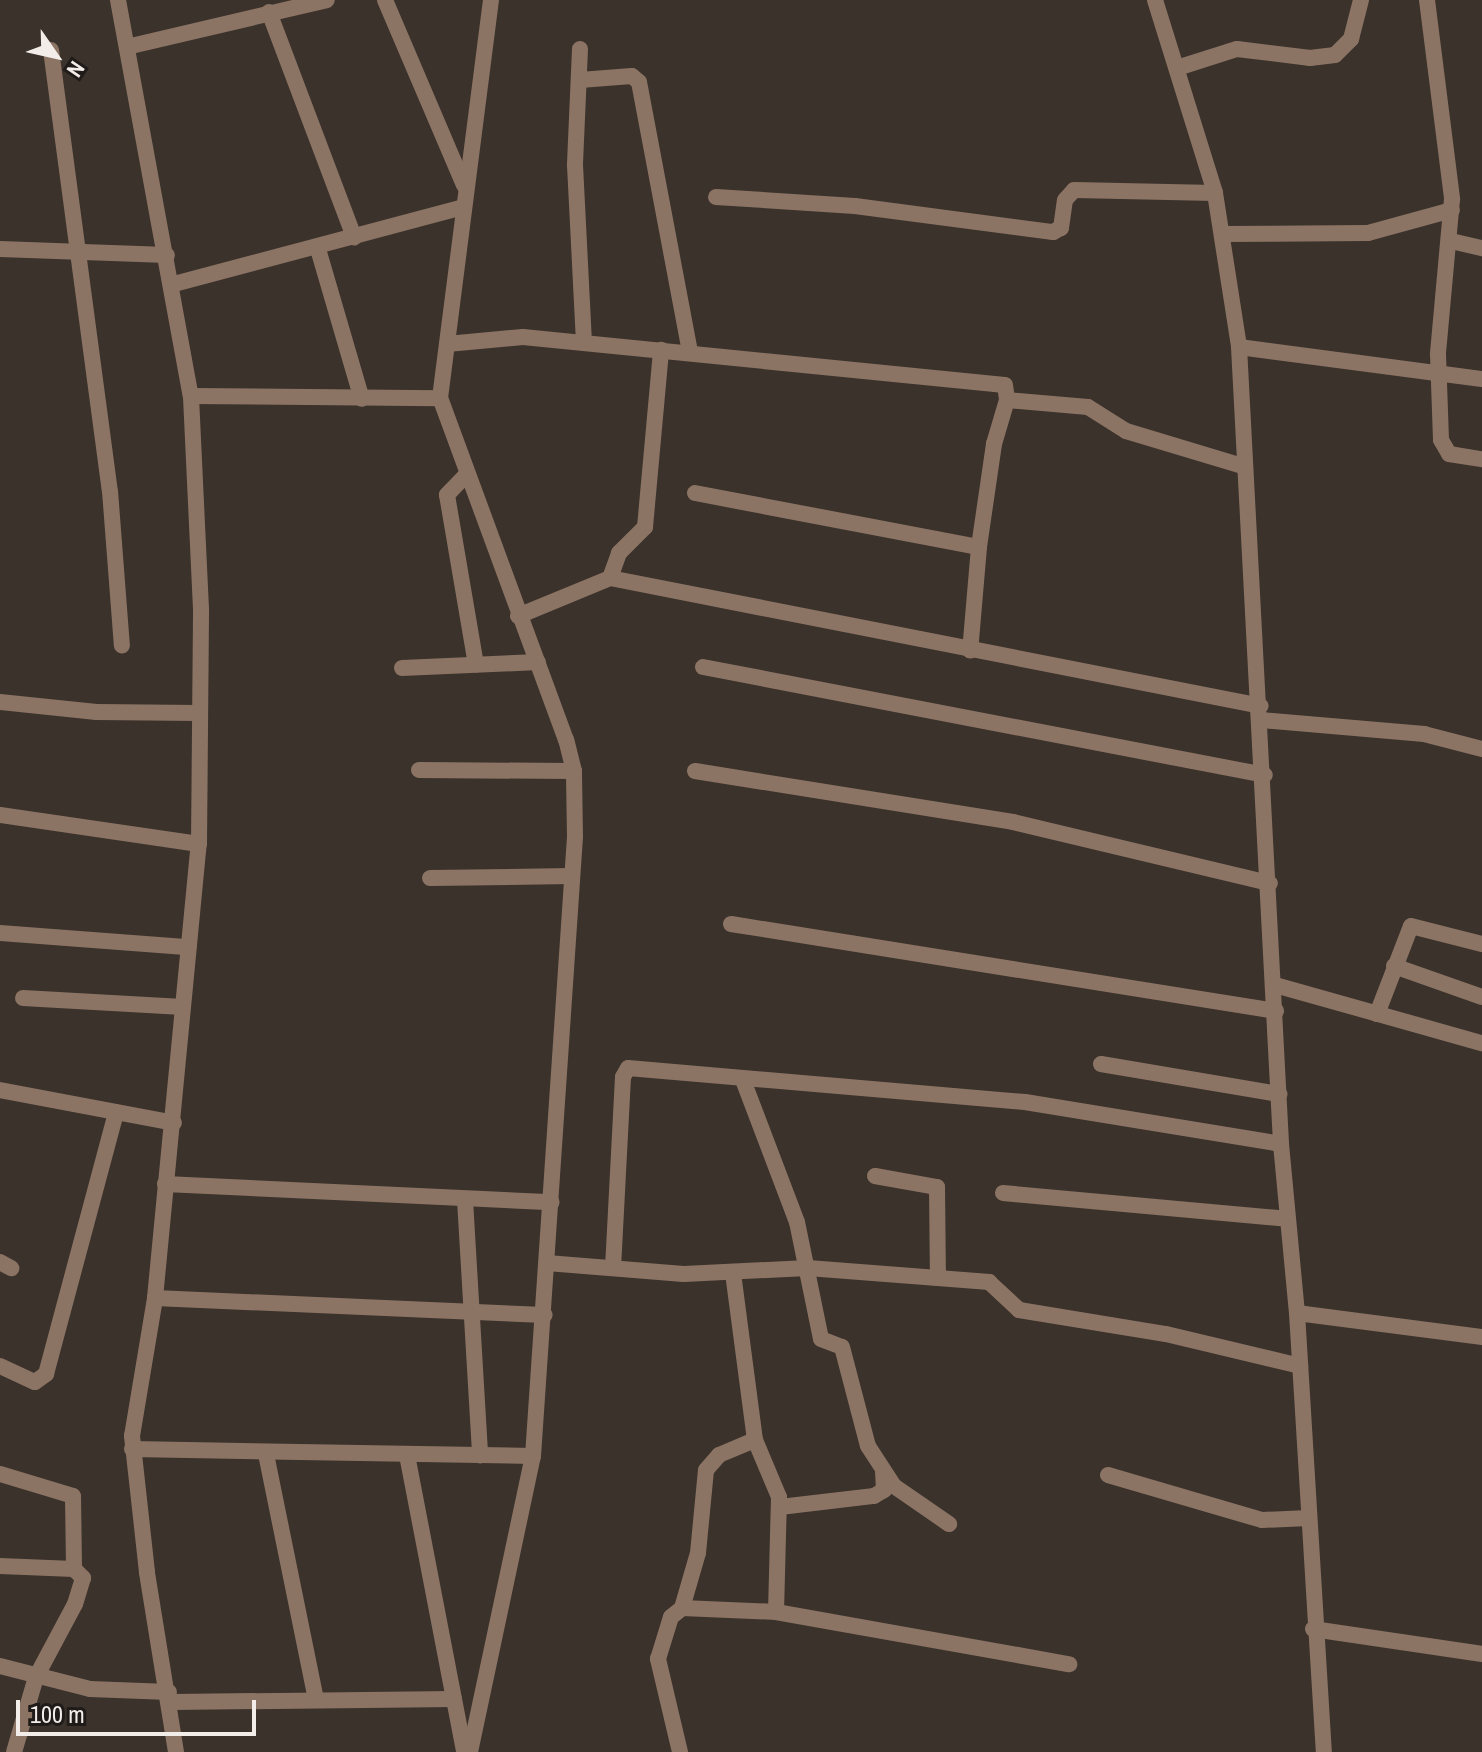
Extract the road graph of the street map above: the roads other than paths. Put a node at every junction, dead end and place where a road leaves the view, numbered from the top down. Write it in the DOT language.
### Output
graph roads {
  1 [pos="118,0"];
  2 [pos="327,0"];
  3 [pos="385,0"];
  4 [pos="491,0"];
  5 [pos="1155,0"];
  6 [pos="1361,0"];
  7 [pos="1427,0"];
  8 [pos="249,7"];
  9 [pos="269,12"];
  10 [pos="131,46"];
  11 [pos="580,49"];
  12 [pos="51,50"];
  13 [pos="1177,68"];
  14 [pos="580,80"];
  15 [pos="464,187"];
  16 [pos="1215,193"];
  17 [pos="716,197"];
  18 [pos="463,207"];
  19 [pos="1452,210"];
  20 [pos="1223,234"];
  21 [pos="354,237"];
  22 [pos="1451,241"];
  23 [pos="1482,248"];
  24 [pos="0,249"];
  25 [pos="318,249"];
  26 [pos="80,252"];
  27 [pos="167,255"];
  28 [pos="174,284"];
  29 [pos="584,343"];
  30 [pos="447,344"];
  31 [pos="1239,347"];
  32 [pos="661,350"];
  33 [pos="690,352"];
  34 [pos="1438,373"];
  35 [pos="1482,379"];
  36 [pos="191,396"];
  37 [pos="440,398"];
  38 [pos="362,399"];
  39 [pos="1007,400"];
  40 [pos="1482,459"];
  41 [pos="1243,466"];
  42 [pos="467,474"];
  43 [pos="695,493"];
  44 [pos="979,547"];
  45 [pos="600,581"];
  46 [pos="518,616"];
  47 [pos="122,646"];
  48 [pos="970,651"];
  49 [pos="538,662"];
  50 [pos="476,665"];
  51 [pos="703,667"];
  52 [pos="402,668"];
  53 [pos="0,702"];
  54 [pos="199,713"];
  55 [pos="1261,713"];
  56 [pos="1482,749"];
  57 [pos="419,770"];
  58 [pos="574,771"];
  59 [pos="695,771"];
  60 [pos="1265,775"];
  61 [pos="0,815"];
  62 [pos="199,844"];
  63 [pos="572,876"];
  64 [pos="430,878"];
  65 [pos="1270,883"];
  66 [pos="731,924"];
  67 [pos="0,933"];
  68 [pos="1482,944"];
  69 [pos="188,947"];
  70 [pos="1394,966"];
  71 [pos="1275,985"];
  72 [pos="1482,997"];
  73 [pos="23,998"];
  74 [pos="183,1007"];
  75 [pos="1276,1011"];
  76 [pos="1377,1014"];
  77 [pos="1482,1043"];
  78 [pos="1101,1064"];
  79 [pos="743,1080"];
  80 [pos="0,1090"];
  81 [pos="1279,1094"];
  82 [pos="116,1112"];
  83 [pos="174,1123"];
  84 [pos="1281,1144"];
  85 [pos="875,1176"];
  86 [pos="165,1184"];
  87 [pos="1003,1193"];
  88 [pos="465,1200"];
  89 [pos="552,1202"];
  90 [pos="1287,1219"];
  91 [pos="547,1263"];
  92 [pos="597,1266"];
  93 [pos="808,1268"];
  94 [pos="733,1272"];
  95 [pos="938,1278"];
  96 [pos="155,1298"];
  97 [pos="1297,1313"];
  98 [pos="471,1314"];
  99 [pos="545,1315"];
  100 [pos="1482,1337"];
  101 [pos="0,1366"];
  102 [pos="1300,1366"];
  103 [pos="755,1440"];
  104 [pos="132,1449"];
  105 [pos="266,1454"];
  106 [pos="407,1455"];
  107 [pos="480,1456"];
  108 [pos="533,1456"];
  109 [pos="883,1472"];
  110 [pos="0,1474"];
  111 [pos="1108,1475"];
  112 [pos="780,1507"];
  113 [pos="1309,1518"];
  114 [pos="949,1524"];
  115 [pos="0,1566"];
  116 [pos="74,1569"];
  117 [pos="682,1608"];
  118 [pos="776,1612"];
  119 [pos="1313,1629"];
  120 [pos="1482,1654"];
  121 [pos="1069,1664"];
  122 [pos="0,1666"];
  123 [pos="36,1677"];
  124 [pos="170,1697"];
  125 [pos="454,1699"];
  126 [pos="316,1700"];
  127 [pos="14,1752"];
  128 [pos="176,1752"];
  129 [pos="464,1752"];
  130 [pos="470,1752"];
  131 [pos="681,1752"];
  132 [pos="1324,1752"];
  1 -- 10 [label="street"];
  2 -- 9 [label="street"];
  3 -- 15 [label="street"];
  4 -- 15 [label="street"];
  5 -- 13 [label="street"];
  6 -- 13 [label="street"];
  7 -- 19 [label="street"];
  8 -- 9 [label="street"];
  8 -- 10 [label="street"];
  9 -- 21 [label="street"];
  10 -- 27 [label="street"];
  11 -- 14 [label="street"];
  12 -- 26 [label="street"];
  13 -- 16 [label="street"];
  14 -- 29 [label="street"];
  14 -- 33 [label="street"];
  15 -- 18 [label="street"];
  16 -- 17 [label="street"];
  16 -- 20 [label="street"];
  18 -- 21 [label="street"];
  18 -- 30 [label="street"];
  19 -- 20 [label="street"];
  19 -- 22 [label="street"];
  20 -- 31 [label="street"];
  21 -- 25 [label="street"];
  22 -- 23 [label="street"];
  22 -- 34 [label="street"];
  24 -- 26 [label="street"];
  25 -- 28 [label="street"];
  25 -- 38 [label="street"];
  26 -- 27 [label="street"];
  26 -- 47 [label="street"];
  27 -- 28 [label="street"];
  28 -- 36 [label="street"];
  29 -- 30 [label="street"];
  29 -- 32 [label="street"];
  30 -- 37 [label="street"];
  31 -- 34 [label="street"];
  31 -- 41 [label="street"];
  32 -- 33 [label="street"];
  32 -- 45 [label="street"];
  33 -- 39 [label="street"];
  34 -- 35 [label="street"];
  34 -- 40 [label="street"];
  36 -- 38 [label="street"];
  36 -- 54 [label="street"];
  37 -- 38 [label="street"];
  37 -- 42 [label="street"];
  39 -- 41 [label="street"];
  39 -- 44 [label="street"];
  41 -- 55 [label="street"];
  42 -- 46 [label="street"];
  42 -- 50 [label="street"];
  43 -- 44 [label="street"];
  44 -- 48 [label="street"];
  45 -- 46 [label="street"];
  45 -- 48 [label="street"];
  46 -- 49 [label="street"];
  48 -- 55 [label="street"];
  49 -- 50 [label="street"];
  49 -- 58 [label="street"];
  50 -- 52 [label="street"];
  51 -- 60 [label="street"];
  53 -- 54 [label="street"];
  54 -- 62 [label="street"];
  55 -- 56 [label="street"];
  55 -- 60 [label="street"];
  57 -- 58 [label="street"];
  58 -- 63 [label="street"];
  59 -- 65 [label="street"];
  60 -- 65 [label="street"];
  61 -- 62 [label="street"];
  62 -- 69 [label="street"];
  63 -- 64 [label="street"];
  63 -- 89 [label="street"];
  65 -- 71 [label="street"];
  66 -- 75 [label="street"];
  67 -- 69 [label="street"];
  68 -- 70 [label="street"];
  69 -- 74 [label="street"];
  70 -- 72 [label="street"];
  70 -- 76 [label="street"];
  71 -- 75 [label="street"];
  71 -- 76 [label="street"];
  73 -- 74 [label="street"];
  74 -- 83 [label="street"];
  75 -- 81 [label="street"];
  76 -- 77 [label="street"];
  78 -- 81 [label="street"];
  79 -- 84 [label="street"];
  79 -- 92 [label="street"];
  79 -- 93 [label="street"];
  80 -- 82 [label="street"];
  81 -- 84 [label="street"];
  82 -- 83 [label="street"];
  82 -- 101 [label="street"];
  83 -- 86 [label="street"];
  84 -- 90 [label="street"];
  85 -- 95 [label="street"];
  86 -- 88 [label="street"];
  86 -- 96 [label="street"];
  87 -- 90 [label="street"];
  88 -- 89 [label="street"];
  88 -- 98 [label="street"];
  89 -- 91 [label="street"];
  90 -- 97 [label="street"];
  91 -- 92 [label="street"];
  91 -- 99 [label="street"];
  92 -- 94 [label="street"];
  93 -- 94 [label="street"];
  93 -- 95 [label="street"];
  93 -- 109 [label="street"];
  94 -- 103 [label="street"];
  95 -- 102 [label="street"];
  96 -- 98 [label="street"];
  96 -- 104 [label="street"];
  97 -- 100 [label="street"];
  97 -- 102 [label="street"];
  98 -- 99 [label="street"];
  98 -- 107 [label="street"];
  99 -- 108 [label="street"];
  102 -- 113 [label="street"];
  103 -- 112 [label="street"];
  103 -- 117 [label="street"];
  104 -- 105 [label="street"];
  104 -- 124 [label="street"];
  105 -- 106 [label="street"];
  105 -- 126 [label="street"];
  106 -- 107 [label="street"];
  106 -- 125 [label="street"];
  107 -- 108 [label="street"];
  108 -- 130 [label="street"];
  109 -- 112 [label="street"];
  109 -- 114 [label="street"];
  110 -- 116 [label="street"];
  111 -- 113 [label="street"];
  112 -- 118 [label="street"];
  113 -- 119 [label="street"];
  115 -- 116 [label="street"];
  116 -- 123 [label="street"];
  117 -- 118 [label="street"];
  117 -- 131 [label="street"];
  118 -- 121 [label="street"];
  119 -- 120 [label="street"];
  119 -- 132 [label="street"];
  122 -- 123 [label="street"];
  123 -- 124 [label="street"];
  123 -- 127 [label="street"];
  124 -- 126 [label="street"];
  124 -- 128 [label="street"];
  125 -- 126 [label="street"];
  125 -- 129 [label="street"];
}
